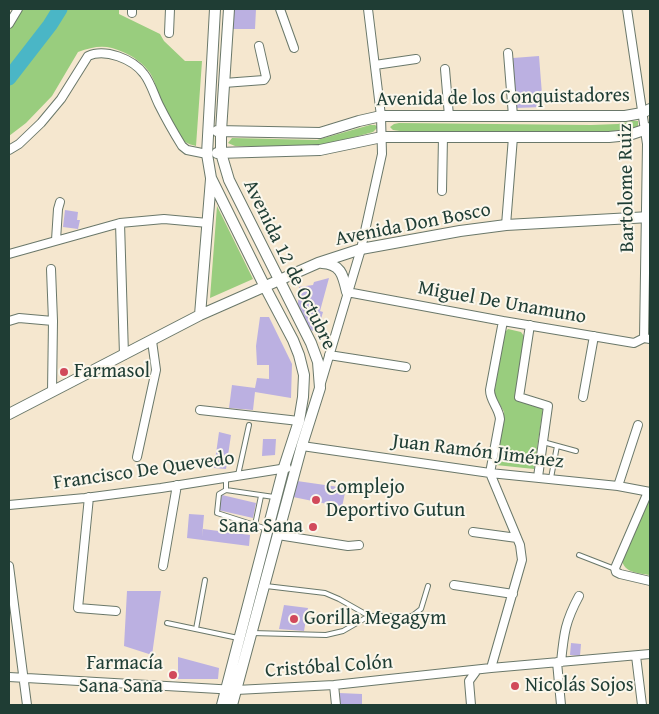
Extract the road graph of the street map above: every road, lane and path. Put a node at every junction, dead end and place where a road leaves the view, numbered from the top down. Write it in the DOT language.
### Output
graph roads {
  1 [pos="18,9"];
  2 [pos="170,9"];
  3 [pos="215,9"];
  4 [pos="229,9"];
  5 [pos="280,9"];
  6 [pos="368,9"];
  7 [pos="627,9"];
  8 [pos="9,23"];
  9 [pos="169,33"];
  10 [pos="259,46"];
  11 [pos="294,48"];
  12 [pos="508,53"];
  13 [pos="416,59"];
  14 [pos="375,65"];
  15 [pos="445,69"];
  16 [pos="224,83"];
  17 [pos="646,111"];
  18 [pos="381,116"];
  19 [pos="449,116"];
  20 [pos="513,116"];
  21 [pos="648,129"];
  22 [pos="208,131"];
  23 [pos="221,131"];
  24 [pos="443,136"];
  25 [pos="382,137"];
  26 [pos="513,137"];
  27 [pos="9,150"];
  28 [pos="222,153"];
  29 [pos="207,154"];
  30 [pos="211,178"];
  31 [pos="442,190"];
  32 [pos="60,202"];
  33 [pos="648,217"];
  34 [pos="208,223"];
  35 [pos="120,224"];
  36 [pos="506,225"];
  37 [pos="56,240"];
  38 [pos="360,249"];
  39 [pos="9,254"];
  40 [pos="318,263"];
  41 [pos="51,269"];
  42 [pos="280,280"];
  43 [pos="265,287"];
  44 [pos="347,292"];
  45 [pos="200,315"];
  46 [pos="9,321"];
  47 [pos="53,321"];
  48 [pos="503,321"];
  49 [pos="530,325"];
  50 [pos="594,336"];
  51 [pos="647,338"];
  52 [pos="152,341"];
  53 [pos="329,354"];
  54 [pos="124,355"];
  55 [pos="406,367"];
  56 [pos="320,388"];
  57 [pos="52,392"];
  58 [pos="583,397"];
  59 [pos="200,410"];
  60 [pos="9,414"];
  61 [pos="299,421"];
  62 [pos="249,425"];
  63 [pos="638,425"];
  64 [pos="542,442"];
  65 [pos="302,446"];
  66 [pos="557,446"];
  67 [pos="576,451"];
  68 [pos="137,457"];
  69 [pos="284,468"];
  70 [pos="296,469"];
  71 [pos="490,473"];
  72 [pos="238,475"];
  73 [pos="226,477"];
  74 [pos="538,477"];
  75 [pos="551,478"];
  76 [pos="177,485"];
  77 [pos="618,486"];
  78 [pos="226,490"];
  79 [pos="649,492"];
  80 [pos="261,496"];
  81 [pos="89,497"];
  82 [pos="276,498"];
  83 [pos="9,505"];
  84 [pos="254,525"];
  85 [pos="268,529"];
  86 [pos="473,532"];
  87 [pos="278,534"];
  88 [pos="517,538"];
  89 [pos="359,546"];
  90 [pos="579,555"];
  91 [pos="9,566"];
  92 [pos="163,566"];
  93 [pos="615,569"];
  94 [pos="205,580"];
  95 [pos="650,581"];
  96 [pos="264,585"];
  97 [pos="454,585"];
  98 [pos="428,586"];
  99 [pos="513,594"];
  100 [pos="579,596"];
  101 [pos="116,611"];
  102 [pos="369,616"];
  103 [pos="12,619"];
  104 [pos="167,623"];
  105 [pos="196,629"];
  106 [pos="252,633"];
  107 [pos="240,639"];
  108 [pos="650,652"];
  109 [pos="636,656"];
  110 [pos="559,662"];
  111 [pos="491,668"];
  112 [pos="477,670"];
  113 [pos="9,677"];
  114 [pos="24,678"];
  115 [pos="334,685"];
  116 [pos="231,690"];
  117 [pos="27,705"];
  118 [pos="222,705"];
  119 [pos="232,705"];
  120 [pos="336,705"];
  121 [pos="471,705"];
  122 [pos="561,705"];
  123 [pos="642,705"];
  1 -- 8 [label="street"];
  2 -- 9 [label="street"];
  3 -- 22 [label="main road, Avenida 12 de Octubre"];
  4 -- 16 [label="main road, Avenida 12 de Octubre"];
  5 -- 11 [label="street"];
  6 -- 14 [label="street"];
  7 -- 17 [label="street, Bartolome Ruiz"];
  10 -- 16 [label="street"];
  12 -- 20 [label="street"];
  13 -- 14 [label="street"];
  14 -- 18 [label="street"];
  15 -- 19 [label="street"];
  16 -- 23 [label="main road, Avenida 12 de Octubre"];
  17 -- 20 [label="main road, Avenida de los Conquistadores"];
  17 -- 21 [label="street, Bartolome Ruiz"];
  18 -- 19 [label="main road, Avenida de los Conquistadores"];
  18 -- 23 [label="main road, Avenida de los Conquistadores"];
  18 -- 25 [label="street"];
  19 -- 20 [label="main road, Avenida de los Conquistadores"];
  21 -- 26 [label="main road, Avenida de los Conquistadores"];
  21 -- 33 [label="street, Bartolome Ruiz"];
  22 -- 23 [label="main road, Avenida de los Conquistadores"];
  22 -- 29 [label="main road, Avenida 12 de Octubre"];
  23 -- 28 [label="main road, Avenida 12 de Octubre"];
  24 -- 25 [label="main road, Avenida de los Conquistadores"];
  24 -- 26 [label="main road, Avenida de los Conquistadores"];
  24 -- 31 [label="street"];
  25 -- 28 [label="main road, Avenida de los Conquistadores"];
  25 -- 38 [label="street"];
  26 -- 36 [label="street"];
  27 -- 29 [label="street"];
  28 -- 29 [label="main road, Avenida de los Conquistadores"];
  28 -- 42 [label="main road, Avenida 12 de Octubre"];
  29 -- 30 [label="main road, Avenida 12 de Octubre"];
  30 -- 34 [label="main road"];
  30 -- 43 [label="main road, Avenida 12 de Octubre"];
  32 -- 37 [label="street"];
  33 -- 36 [label="main road, Avenida Don Bosco"];
  33 -- 51 [label="street, Bartolome Ruiz"];
  34 -- 35 [label="street"];
  34 -- 45 [label="main road"];
  35 -- 37 [label="street"];
  35 -- 54 [label="street"];
  36 -- 38 [label="main road, Avenida Don Bosco"];
  37 -- 39 [label="street"];
  38 -- 40 [label="main road, Avenida Don Bosco"];
  38 -- 44 [label="street"];
  40 -- 42 [label="main road, Avenida Don Bosco"];
  40 -- 44 [label="main road"];
  41 -- 47 [label="street"];
  42 -- 43 [label="main road, Avenida Don Bosco"];
  42 -- 56 [label="main road, Avenida 12 de Octubre"];
  43 -- 45 [label="main road, Avenida Don Bosco"];
  43 -- 61 [label="main road, Avenida 12 de Octubre"];
  44 -- 48 [label="street, Miguel De Unamuno"];
  44 -- 53 [label="street"];
  45 -- 52 [label="main road, Avenida Don Bosco"];
  46 -- 47 [label="street"];
  47 -- 57 [label="street"];
  48 -- 49 [label="street, Miguel De Unamuno"];
  48 -- 71 [label="street"];
  49 -- 50 [label="street, Miguel De Unamuno"];
  49 -- 64 [label="street"];
  50 -- 51 [label="street, Miguel De Unamuno"];
  50 -- 58 [label="street"];
  52 -- 54 [label="main road, Avenida Don Bosco"];
  52 -- 68 [label="street"];
  53 -- 55 [label="street"];
  53 -- 56 [label="street"];
  54 -- 57 [label="main road, Avenida Don Bosco"];
  56 -- 65 [label="main road, Avenida 12 de Octubre"];
  57 -- 60 [label="main road, Avenida Don Bosco"];
  59 -- 61 [label="street"];
  61 -- 69 [label="main road, Avenida 12 de Octubre"];
  62 -- 72 [label="lane"];
  63 -- 77 [label="street"];
  64 -- 66 [label="lane"];
  64 -- 74 [label="street"];
  65 -- 70 [label="main road, Avenida 12 de Octubre"];
  65 -- 71 [label="street, Juan Ramón Jiménez"];
  66 -- 67 [label="lane"];
  66 -- 75 [label="lane"];
  69 -- 70 [label="street, Francisco De Quevedo"];
  69 -- 72 [label="street, Francisco De Quevedo"];
  69 -- 82 [label="main road, Avenida 12 de Octubre"];
  70 -- 87 [label="main road, Avenida 12 de Octubre"];
  71 -- 74 [label="street, Juan Ramón Jiménez"];
  71 -- 88 [label="street"];
  72 -- 73 [label="street, Francisco De Quevedo"];
  73 -- 76 [label="street, Francisco De Quevedo"];
  73 -- 78 [label="lane"];
  74 -- 75 [label="street, Juan Ramón Jiménez"];
  75 -- 77 [label="street, Juan Ramón Jiménez"];
  76 -- 81 [label="street, Francisco De Quevedo"];
  76 -- 92 [label="street"];
  77 -- 79 [label="street, Juan Ramón Jiménez"];
  78 -- 80 [label="lane"];
  78 -- 84 [label="lane"];
  79 -- 93 [label="street"];
  80 -- 82 [label="lane"];
  80 -- 84 [label="lane"];
  81 -- 83 [label="street, Francisco De Quevedo"];
  81 -- 101 [label="street"];
  82 -- 85 [label="main road, Avenida 12 de Octubre"];
  84 -- 85 [label="lane"];
  85 -- 107 [label="main road, Avenida 12 de Octubre"];
  86 -- 88 [label="street"];
  87 -- 89 [label="street"];
  87 -- 96 [label="main road, Avenida 12 de Octubre"];
  88 -- 99 [label="street"];
  90 -- 93 [label="lane"];
  91 -- 103 [label="street"];
  93 -- 95 [label="street"];
  94 -- 105 [label="lane"];
  96 -- 102 [label="lane"];
  96 -- 106 [label="main road, Avenida 12 de Octubre"];
  97 -- 99 [label="street"];
  98 -- 102 [label="lane"];
  99 -- 111 [label="street"];
  100 -- 110 [label="street"];
  102 -- 106 [label="lane"];
  103 -- 114 [label="street"];
  104 -- 105 [label="lane"];
  105 -- 107 [label="lane"];
  106 -- 116 [label="main road, Avenida 12 de Octubre"];
  107 -- 116 [label="main road, Avenida 12 de Octubre"];
  108 -- 109 [label="street, Cristóbal Colón"];
  109 -- 110 [label="street, Cristóbal Colón"];
  109 -- 123 [label="street"];
  110 -- 111 [label="street, Cristóbal Colón"];
  110 -- 122 [label="street"];
  111 -- 112 [label="street, Cristóbal Colón"];
  112 -- 115 [label="street, Cristóbal Colón"];
  112 -- 121 [label="street"];
  113 -- 114 [label="street, Cristóbal Colón"];
  114 -- 116 [label="street, Cristóbal Colón"];
  114 -- 117 [label="street"];
  115 -- 116 [label="street, Cristóbal Colón"];
  115 -- 120 [label="street"];
  116 -- 118 [label="main road, Avenida 12 de Octubre"];
  116 -- 119 [label="main road, Avenida 12 de Octubre"];
}
